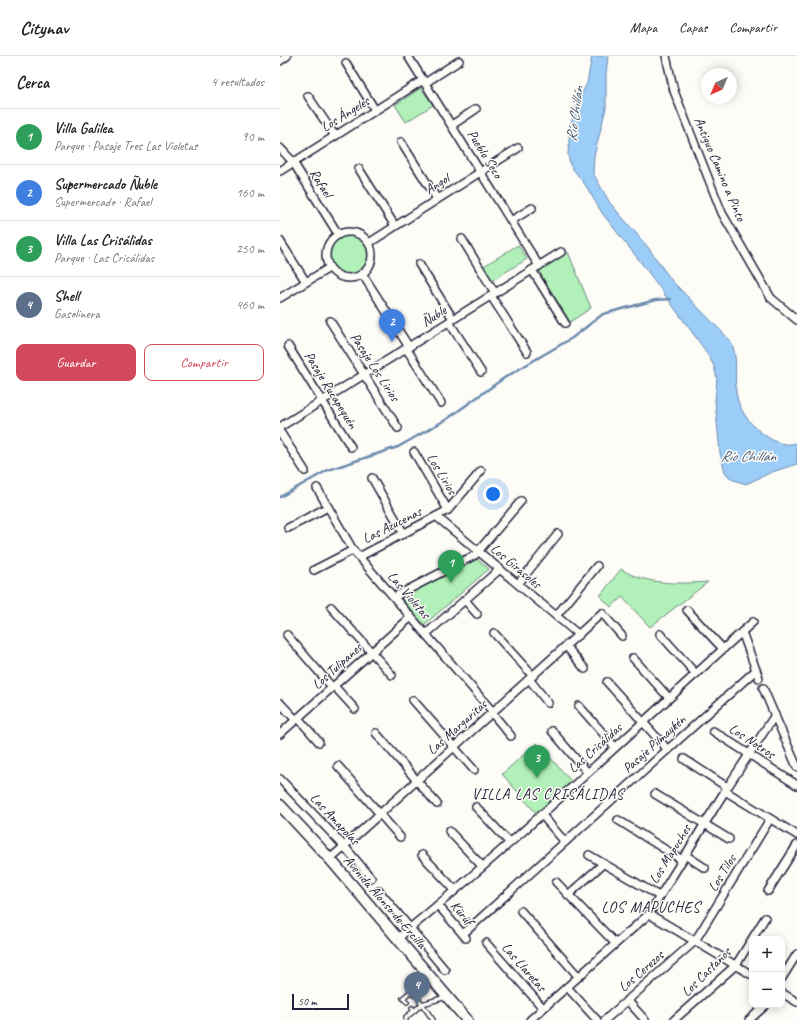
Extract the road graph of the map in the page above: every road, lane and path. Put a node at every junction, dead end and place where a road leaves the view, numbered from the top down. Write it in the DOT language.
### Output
graph roads {
  1 [pos="287,56"];
  2 [pos="408,56"];
  3 [pos="666,56"];
  4 [pos="280,61"];
  5 [pos="459,61"];
  6 [pos="346,64"];
  7 [pos="424,81"];
  8 [pos="308,96"];
  9 [pos="476,109"];
  10 [pos="375,110"];
  11 [pos="452,125"];
  12 [pos="335,136"];
  13 [pos="401,142"];
  14 [pos="280,148"];
  15 [pos="518,148"];
  16 [pos="293,162"];
  17 [pos="359,170"];
  18 [pos="280,171"];
  19 [pos="481,171"];
  20 [pos="437,199"];
  21 [pos="532,208"];
  22 [pos="511,221"];
  23 [pos="395,226"];
  24 [pos="338,234"];
  25 [pos="462,239"];
  26 [pos="280,241"];
  27 [pos="370,242"];
  28 [pos="561,252"];
  29 [pos="418,264"];
  30 [pos="329,268"];
  31 [pos="535,268"];
  32 [pos="363,275"];
  33 [pos="306,282"];
  34 [pos="493,294"];
  35 [pos="280,298"];
  36 [pos="797,320"];
  37 [pos="330,321"];
  38 [pos="451,321"];
  39 [pos="565,323"];
  40 [pos="288,346"];
  41 [pos="408,348"];
  42 [pos="527,352"];
  43 [pos="481,372"];
  44 [pos="364,374"];
  45 [pos="322,401"];
  46 [pos="441,402"];
  47 [pos="280,427"];
  48 [pos="398,428"];
  49 [pos="280,432"];
  50 [pos="351,447"];
  51 [pos="414,452"];
  52 [pos="305,471"];
  53 [pos="481,471"];
  54 [pos="372,478"];
  55 [pos="317,488"];
  56 [pos="521,501"];
  57 [pos="328,507"];
  58 [pos="448,510"];
  59 [pos="437,517"];
  60 [pos="288,528"];
  61 [pos="404,534"];
  62 [pos="558,534"];
  63 [pos="353,550"];
  64 [pos="479,552"];
  65 [pos="359,557"];
  66 [pos="597,566"];
  67 [pos="500,569"];
  68 [pos="314,570"];
  69 [pos="518,584"];
  70 [pos="394,597"];
  71 [pos="465,600"];
  72 [pos="331,607"];
  73 [pos="687,610"];
  74 [pos="477,614"];
  75 [pos="556,616"];
  76 [pos="411,617"];
  77 [pos="753,622"];
  78 [pos="742,632"];
  79 [pos="494,633"];
  80 [pos="426,634"];
  81 [pos="660,634"];
  82 [pos="287,635"];
  83 [pos="578,635"];
  84 [pos="622,636"];
  85 [pos="566,646"];
  86 [pos="723,649"];
  87 [pos="372,652"];
  88 [pos="633,658"];
  89 [pos="585,669"];
  90 [pos="756,670"];
  91 [pos="696,674"];
  92 [pos="392,675"];
  93 [pos="531,678"];
  94 [pos="759,678"];
  95 [pos="606,682"];
  96 [pos="333,686"];
  97 [pos="763,688"];
  98 [pos="669,698"];
  99 [pos="413,700"];
  100 [pos="280,703"];
  101 [pos="548,703"];
  102 [pos="579,706"];
  103 [pos="355,708"];
  104 [pos="493,712"];
  105 [pos="775,715"];
  106 [pos="297,719"];
  107 [pos="642,722"];
  108 [pos="552,731"];
  109 [pos="713,731"];
  110 [pos="376,733"];
  111 [pos="280,734"];
  112 [pos="511,736"];
  113 [pos="319,742"];
  114 [pos="454,747"];
  115 [pos="615,747"];
  116 [pos="668,750"];
  117 [pos="748,755"];
  118 [pos="684,759"];
  119 [pos="338,766"];
  120 [pos="797,767"];
  121 [pos="474,770"];
  122 [pos="588,772"];
  123 [pos="280,779"];
  124 [pos="417,780"];
  125 [pos="797,785"];
  126 [pos="726,789"];
  127 [pos="655,794"];
  128 [pos="437,804"];
  129 [pos="280,805"];
  130 [pos="476,807"];
  131 [pos="380,813"];
  132 [pos="541,814"];
  133 [pos="770,819"];
  134 [pos="618,820"];
  135 [pos="704,824"];
  136 [pos="449,831"];
  137 [pos="797,835"];
  138 [pos="400,837"];
  139 [pos="729,840"];
  140 [pos="509,842"];
  141 [pos="565,842"];
  142 [pos="797,845"];
  143 [pos="344,846"];
  144 [pos="422,855"];
  145 [pos="589,855"];
  146 [pos="684,858"];
  147 [pos="330,859"];
  148 [pos="603,864"];
  149 [pos="482,866"];
  150 [pos="705,868"];
  151 [pos="371,878"];
  152 [pos="556,882"];
  153 [pos="455,890"];
  154 [pos="379,891"];
  155 [pos="768,891"];
  156 [pos="568,895"];
  157 [pos="659,896"];
  158 [pos="438,905"];
  159 [pos="521,911"];
  160 [pos="649,914"];
  161 [pos="765,918"];
  162 [pos="410,928"];
  163 [pos="465,936"];
  164 [pos="398,938"];
  165 [pos="695,941"];
  166 [pos="486,943"];
  167 [pos="615,943"];
  168 [pos="797,954"];
  169 [pos="736,965"];
  170 [pos="423,967"];
  171 [pos="445,970"];
  172 [pos="749,973"];
  173 [pos="785,973"];
  174 [pos="578,976"];
  175 [pos="566,987"];
  176 [pos="411,991"];
  177 [pos="414,995"];
  178 [pos="785,995"];
  179 [pos="447,997"];
  180 [pos="627,1000"];
  181 [pos="407,1002"];
  182 [pos="797,1002"];
  183 [pos="421,1003"];
  184 [pos="543,1008"];
  185 [pos="763,1008"];
  186 [pos="406,1020"];
  187 [pos="433,1020"];
  188 [pos="467,1020"];
  189 [pos="530,1020"];
  190 [pos="596,1020"];
  191 [pos="605,1020"];
  192 [pos="645,1020"];
  193 [pos="674,1020"];
  194 [pos="749,1020"];
  1 -- 4 [label="street"];
  2 -- 7 [label="street, Pueblo Seco"];
  3 -- 36 [label="street, Antiguo Camino a Pinto"];
  5 -- 7 [label="street, Los Ángeles"];
  6 -- 10 [label="street"];
  7 -- 10 [label="street, Los Ángeles"];
  7 -- 11 [label="street, Pueblo Seco"];
  8 -- 12 [label="street"];
  9 -- 11 [label="street"];
  10 -- 12 [label="street, Los Ángeles"];
  11 -- 19 [label="street, Pueblo Seco"];
  12 -- 16 [label="street, Los Ángeles"];
  13 -- 20 [label="street"];
  14 -- 16 [label="street, Rafael"];
  15 -- 19 [label="street, Angol"];
  16 -- 18 [label="street, Los Ángeles"];
  16 -- 24 [label="street, Rafael"];
  17 -- 23 [label="street"];
  19 -- 20 [label="street, Angol"];
  19 -- 22 [label="street, Pueblo Seco"];
  20 -- 23 [label="street, Angol"];
  21 -- 22 [label="street"];
  22 -- 31 [label="street, Pueblo Seco"];
  23 -- 27 [label="street, Angol"];
  24 -- 27 [label="street"];
  24 -- 30 [label="street"];
  25 -- 34 [label="street"];
  26 -- 33 [label="street"];
  27 -- 32 [label="street"];
  28 -- 31 [label="street, Ñuble"];
  29 -- 38 [label="street"];
  30 -- 32 [label="street"];
  30 -- 33 [label="street"];
  31 -- 34 [label="street, Ñuble"];
  31 -- 39 [label="street, Pueblo Seco"];
  32 -- 41 [label="street"];
  33 -- 35 [label="street"];
  34 -- 38 [label="street, Ñuble"];
  34 -- 42 [label="street"];
  37 -- 44 [label="street, Pasaje Los Lirios"];
  38 -- 41 [label="street, Ñuble"];
  38 -- 43 [label="street"];
  40 -- 45 [label="street, Pasaje Rucapequén"];
  41 -- 44 [label="street, Ñuble"];
  41 -- 46 [label="street"];
  44 -- 45 [label="street, Ñuble"];
  44 -- 48 [label="street, Pasaje Los Lirios"];
  45 -- 47 [label="street, Ñuble"];
  45 -- 50 [label="street, Pasaje Rucapequén"];
  49 -- 52 [label="street"];
  51 -- 58 [label="street, Los Lirios"];
  53 -- 58 [label="street, Las Azucenas"];
  54 -- 61 [label="street"];
  55 -- 57 [label="street, Las Violetas"];
  56 -- 64 [label="street"];
  57 -- 60 [label="street"];
  57 -- 63 [label="street, Las Violetas"];
  58 -- 59 [label="street, Las Azucenas"];
  59 -- 61 [label="street, Las Azucenas"];
  59 -- 64 [label="street, Los Girasoles"];
  61 -- 65 [label="street, Las Azucenas"];
  62 -- 69 [label="street"];
  63 -- 65 [label="street, Las Violetas"];
  63 -- 68 [label="street"];
  64 -- 67 [label="street, Los Girasoles"];
  64 -- 70 [label="street"];
  65 -- 70 [label="street, Las Violetas"];
  66 -- 75 [label="street"];
  67 -- 69 [label="street, Los Girasoles"];
  67 -- 71 [label="street"];
  69 -- 75 [label="street, Los Girasoles"];
  70 -- 76 [label="street, Las Violetas"];
  71 -- 74 [label="street"];
  71 -- 80 [label="street"];
  72 -- 87 [label="street"];
  73 -- 86 [label="street"];
  75 -- 83 [label="street, Los Girasoles"];
  76 -- 80 [label="street, Las Violetas"];
  76 -- 87 [label="street, Los Tulipanes"];
  77 -- 78 [label="street, Las Crisálidas"];
  78 -- 86 [label="street, Las Crisálidas"];
  78 -- 90 [label="street"];
  79 -- 93 [label="street"];
  80 -- 104 [label="street, Las Violetas"];
  81 -- 91 [label="street"];
  82 -- 96 [label="street"];
  83 -- 84 [label="street, Las Margaritas"];
  83 -- 85 [label="street, Las Margaritas"];
  85 -- 89 [label="street"];
  85 -- 93 [label="street, Las Margaritas"];
  86 -- 91 [label="street, Las Crisálidas"];
  87 -- 92 [label="street"];
  87 -- 96 [label="street, Los Tulipanes"];
  88 -- 98 [label="street"];
  90 -- 94 [label="street"];
  90 -- 116 [label="street, Pasaje Pilmaykén"];
  91 -- 98 [label="street, Las Crisálidas"];
  93 -- 101 [label="street"];
  93 -- 104 [label="street, Las Margaritas"];
  95 -- 107 [label="street"];
  96 -- 103 [label="street"];
  96 -- 106 [label="street, Los Tulipanes"];
  97 -- 105 [label="street"];
  98 -- 107 [label="street, Las Crisálidas"];
  99 -- 114 [label="street"];
  100 -- 106 [label="street"];
  102 -- 115 [label="street"];
  104 -- 112 [label="street, Las Violetas"];
  104 -- 114 [label="street, Las Margaritas"];
  105 -- 117 [label="street, Los Mapuches"];
  105 -- 120 [label="street"];
  106 -- 111 [label="street, Los Tulipanes"];
  106 -- 113 [label="street"];
  107 -- 115 [label="street, Las Crisálidas"];
  107 -- 116 [label="street"];
  108 -- 122 [label="street"];
  109 -- 117 [label="street, Los Notros"];
  110 -- 124 [label="street"];
  114 -- 121 [label="street"];
  114 -- 124 [label="street, Las Margaritas"];
  115 -- 122 [label="street, Las Crisálidas"];
  116 -- 141 [label="street, Pasaje Pilmaykén"];
  117 -- 125 [label="street, Los Notros"];
  117 -- 126 [label="street, Los Mapuches"];
  118 -- 126 [label="street"];
  119 -- 131 [label="street"];
  122 -- 132 [label="street, Las Crisálidas"];
  123 -- 143 [label="street, Las Amapolas"];
  124 -- 128 [label="street"];
  124 -- 131 [label="street, Las Margaritas"];
  126 -- 133 [label="street"];
  126 -- 135 [label="street, Los Mapuches"];
  127 -- 135 [label="street"];
  129 -- 147 [label="main road, Avenida Alonso de Ercilla"];
  130 -- 140 [label="street"];
  131 -- 138 [label="street"];
  131 -- 143 [label="street, Las Margaritas"];
  132 -- 140 [label="street, Las Crisálidas"];
  132 -- 141 [label="street"];
  133 -- 137 [label="street"];
  133 -- 165 [label="street, Los Tilos"];
  134 -- 146 [label="street"];
  135 -- 139 [label="street"];
  135 -- 146 [label="street, Los Mapuches"];
  136 -- 149 [label="street"];
  140 -- 149 [label="street, Las Crisálidas"];
  141 -- 163 [label="street, Pasaje Pilmaykén"];
  142 -- 155 [label="street"];
  143 -- 147 [label="street, Las Margaritas"];
  143 -- 151 [label="street, Las Amapolas"];
  144 -- 153 [label="street"];
  145 -- 148 [label="street"];
  146 -- 150 [label="street"];
  146 -- 157 [label="street, Los Mapuches"];
  147 -- 164 [label="main road, Avenida Alonso de Ercilla"];
  148 -- 156 [label="street"];
  148 -- 157 [label="street"];
  149 -- 153 [label="street, Las Crisálidas"];
  152 -- 156 [label="street"];
  153 -- 158 [label="street, Las Crisálidas"];
  154 -- 162 [label="street"];
  156 -- 167 [label="street"];
  157 -- 160 [label="street, Los Mapuches"];
  158 -- 162 [label="street, Las Crisálidas"];
  158 -- 163 [label="street, Kürüf"];
  159 -- 174 [label="street"];
  160 -- 165 [label="street"];
  160 -- 167 [label="street, Los Mapuches"];
  161 -- 169 [label="street, Los Castaños"];
  162 -- 164 [label="street, Las Crisálidas"];
  162 -- 171 [label="street"];
  164 -- 170 [label="main road, Avenida Alonso de Ercilla"];
  165 -- 169 [label="street"];
  165 -- 180 [label="street, Los Cerezos"];
  166 -- 184 [label="street, Las Llaretas"];
  167 -- 174 [label="street, Los Mapuches"];
  168 -- 173 [label="street"];
  169 -- 172 [label="street"];
  169 -- 193 [label="street, Los Castaños"];
  170 -- 176 [label="lane"];
  170 -- 179 [label="main road, Avenida Alonso de Ercilla"];
  174 -- 175 [label="street, Los Mapuches"];
  175 -- 184 [label="street, Los Mapuches"];
  175 -- 190 [label="street"];
  176 -- 177 [label="lane"];
  176 -- 181 [label="lane"];
  178 -- 182 [label="street"];
  179 -- 183 [label="lane"];
  179 -- 188 [label="main road, Avenida Alonso de Ercilla"];
  180 -- 191 [label="street, Los Cerezos"];
  180 -- 192 [label="street"];
  183 -- 186 [label="lane"];
  183 -- 187 [label="lane"];
  184 -- 189 [label="street, Los Mapuches"];
  185 -- 194 [label="street"];
}
